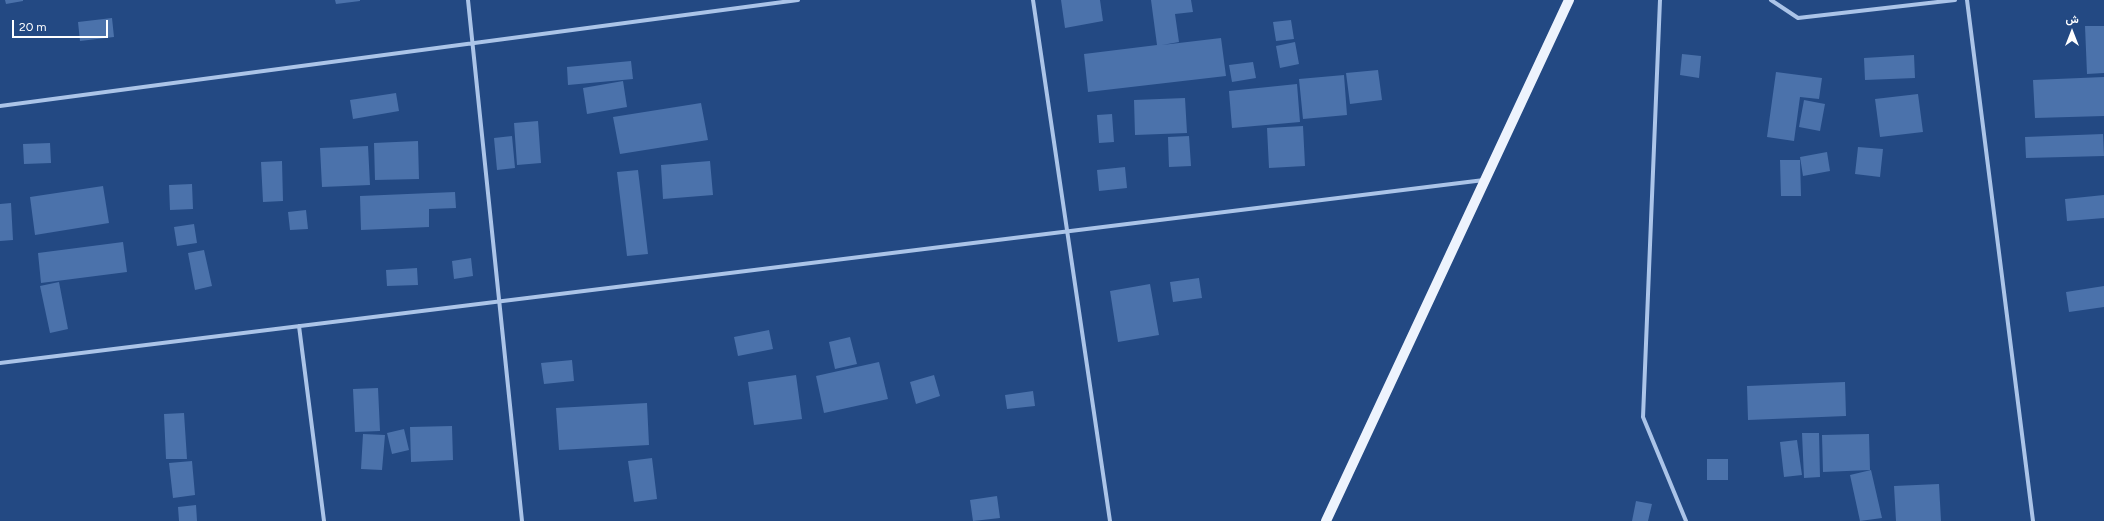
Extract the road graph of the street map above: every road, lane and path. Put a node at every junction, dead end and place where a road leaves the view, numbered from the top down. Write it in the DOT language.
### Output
graph roads {
  1 [pos="468,0"];
  2 [pos="798,0"];
  3 [pos="1033,0"];
  4 [pos="1569,0"];
  5 [pos="1660,0"];
  6 [pos="1771,0"];
  7 [pos="1955,0"];
  8 [pos="1968,0"];
  9 [pos="473,43"];
  10 [pos="0,106"];
  11 [pos="1485,179"];
  12 [pos="1068,231"];
  13 [pos="499,301"];
  14 [pos="299,326"];
  15 [pos="0,363"];
  16 [pos="324,521"];
  17 [pos="522,521"];
  18 [pos="1110,521"];
  19 [pos="1326,521"];
  20 [pos="1686,521"];
  21 [pos="2033,521"];
  1 -- 9 [label="street"];
  2 -- 9 [label="street"];
  3 -- 12 [label="street"];
  4 -- 11 [label="main road"];
  5 -- 20 [label="street"];
  6 -- 7 [label="street"];
  8 -- 21 [label="street"];
  9 -- 10 [label="street"];
  9 -- 13 [label="street"];
  11 -- 12 [label="street"];
  11 -- 19 [label="main road"];
  12 -- 13 [label="street"];
  12 -- 18 [label="street"];
  13 -- 14 [label="street"];
  13 -- 17 [label="street"];
  14 -- 15 [label="street"];
  14 -- 16 [label="street"];
}
